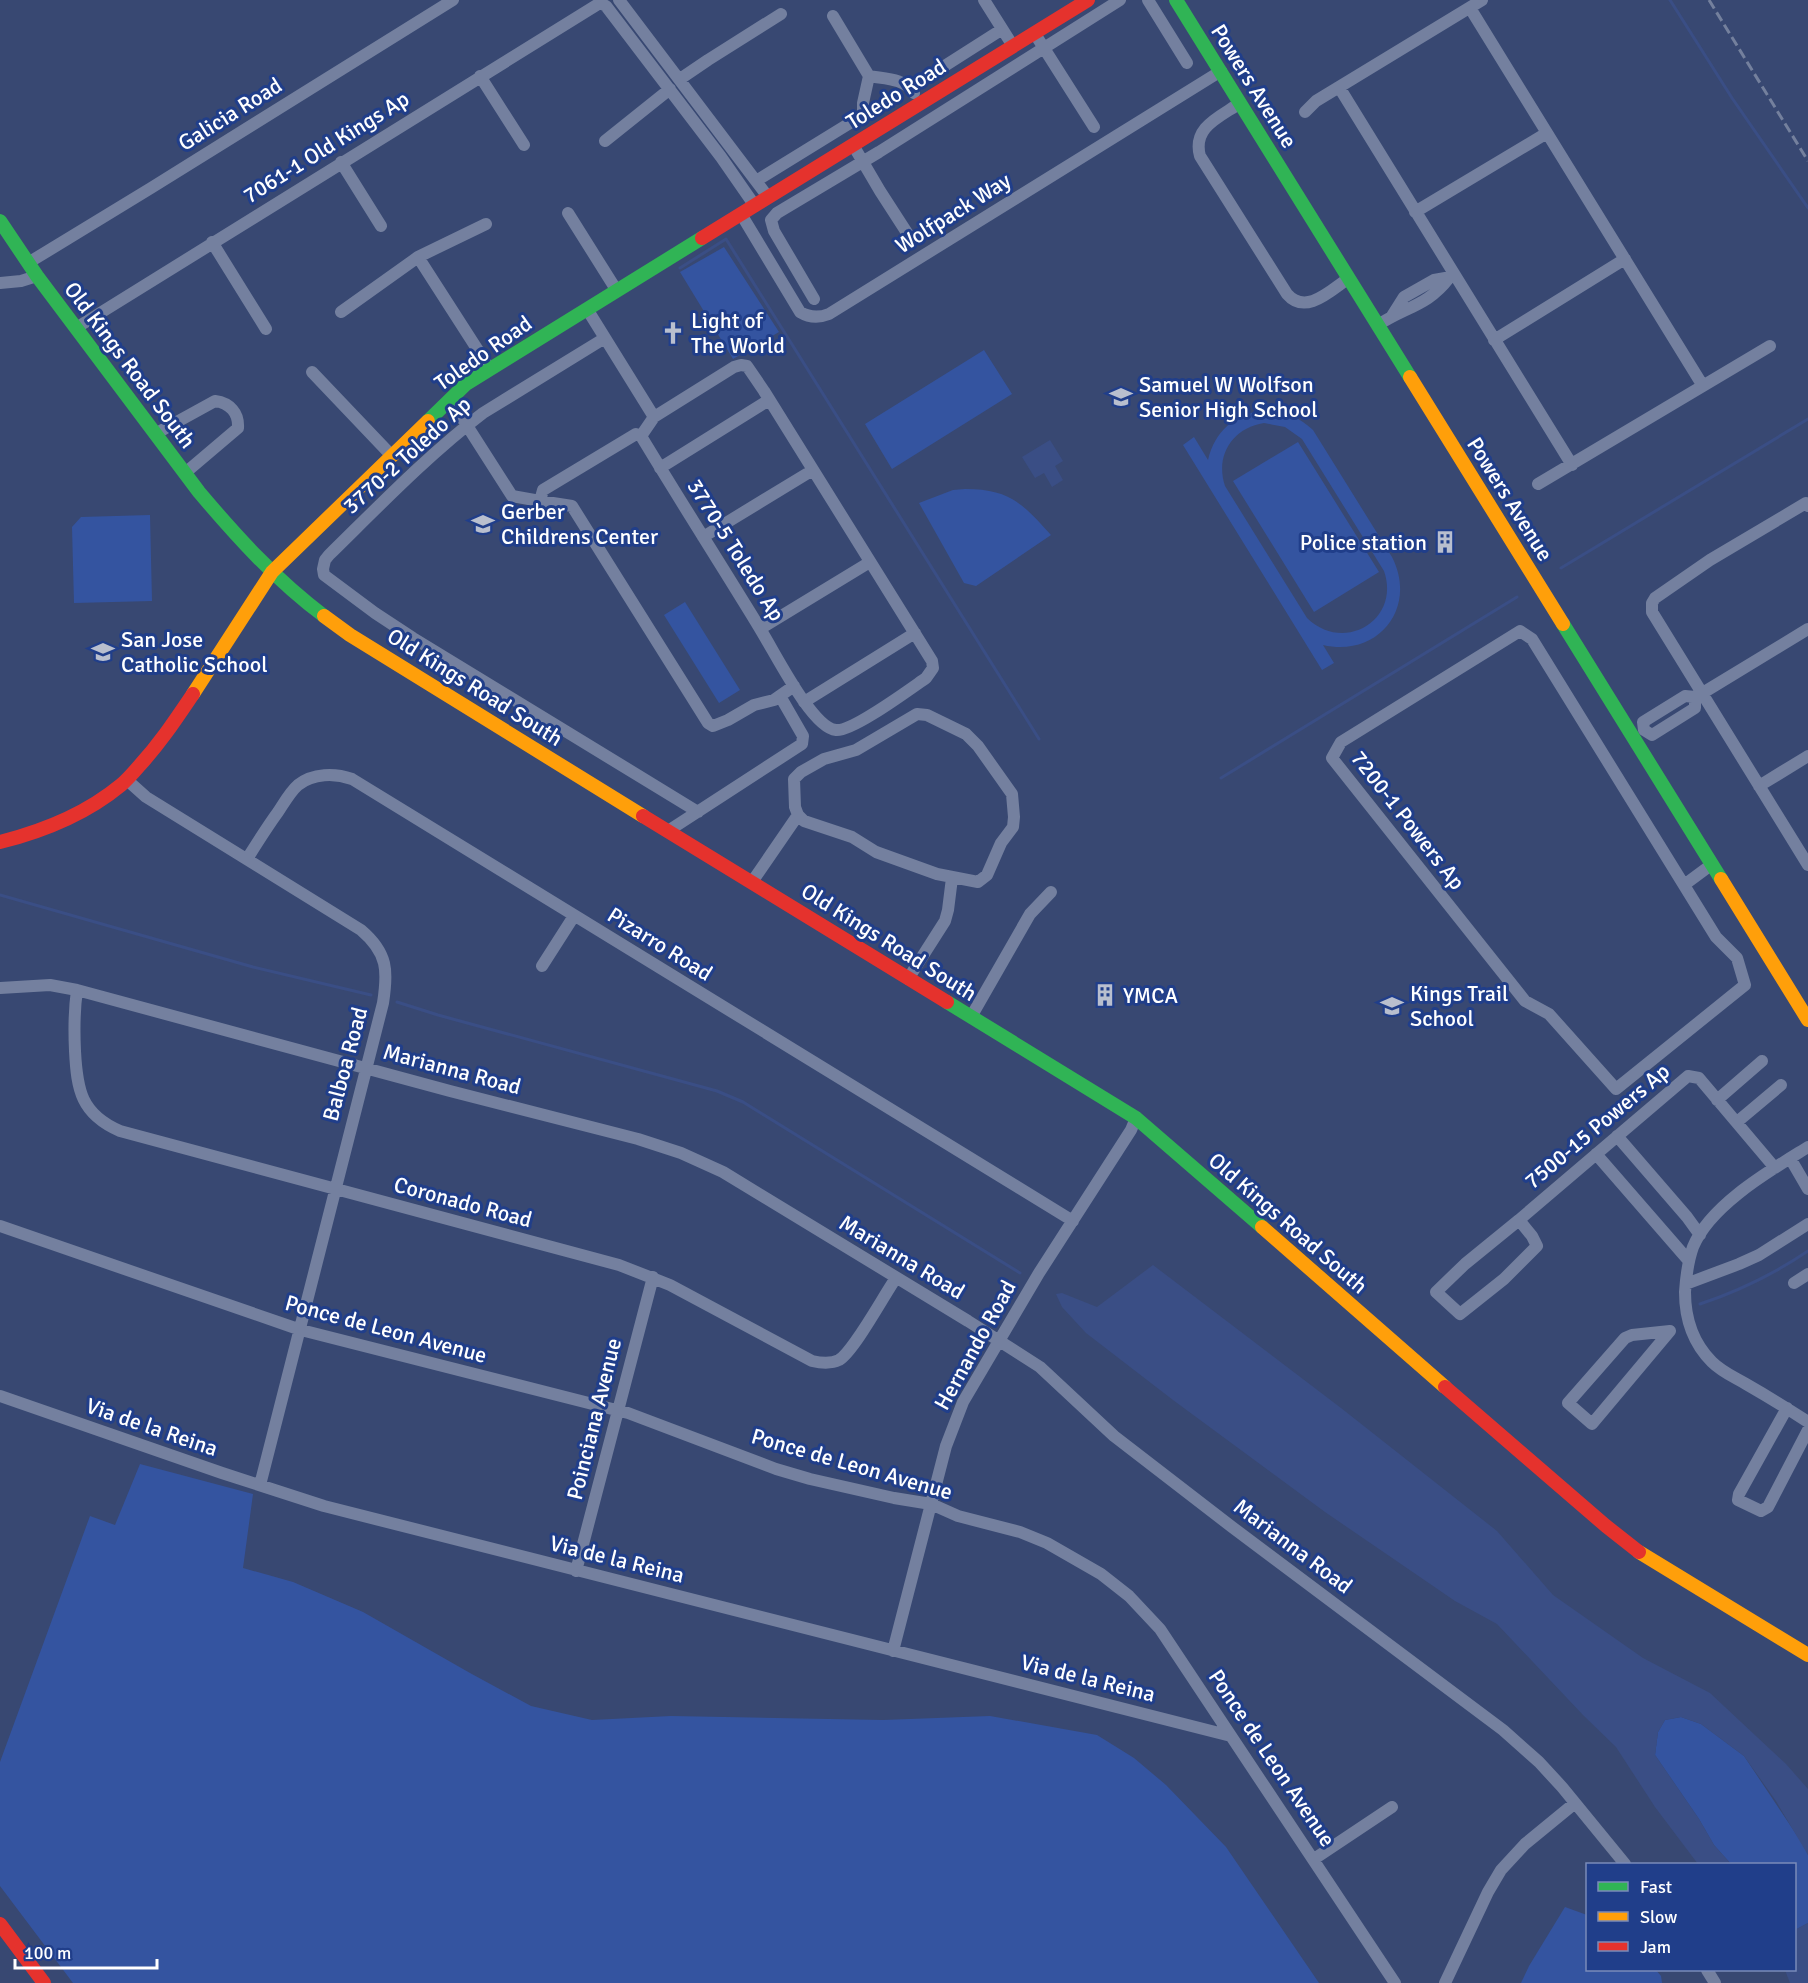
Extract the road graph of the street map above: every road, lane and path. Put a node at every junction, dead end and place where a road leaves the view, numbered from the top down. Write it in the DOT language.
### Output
graph roads {
  1 [pos="453,0"];
  2 [pos="620,0"];
  3 [pos="984,0"];
  4 [pos="1088,0"];
  5 [pos="1120,0"];
  6 [pos="1148,0"];
  7 [pos="1176,0"];
  8 [pos="1482,0"];
  9 [pos="1470,8"];
  10 [pos="781,14"];
  11 [pos="833,16"];
  12 [pos="1001,30"];
  13 [pos="1035,34"];
  14 [pos="1013,45"];
  15 [pos="1045,48"];
  16 [pos="1187,63"];
  17 [pos="1221,71"];
  18 [pos="480,76"];
  19 [pos="869,76"];
  20 [pos="680,80"];
  21 [pos="1339,87"];
  22 [pos="910,88"];
  23 [pos="670,89"];
  24 [pos="920,103"];
  25 [pos="1240,103"];
  26 [pos="1305,112"];
  27 [pos="863,115"];
  28 [pos="1094,127"];
  29 [pos="875,131"];
  30 [pos="1547,133"];
  31 [pos="605,141"];
  32 [pos="524,145"];
  33 [pos="853,145"];
  34 [pos="341,162"];
  35 [pos="861,162"];
  36 [pos="756,181"];
  37 [pos="768,197"];
  38 [pos="755,206"];
  39 [pos="1415,212"];
  40 [pos="568,213"];
  41 [pos="741,214"];
  42 [pos="0,221"];
  43 [pos="486,224"];
  44 [pos="381,226"];
  45 [pos="911,239"];
  46 [pos="212,242"];
  47 [pos="418,258"];
  48 [pos="1625,259"];
  49 [pos="28,263"];
  50 [pos="37,276"];
  51 [pos="1452,276"];
  52 [pos="1349,278"];
  53 [pos="0,282"];
  54 [pos="617,291"];
  55 [pos="814,299"];
  56 [pos="587,309"];
  57 [pos="341,312"];
  58 [pos="1378,325"];
  59 [pos="76,328"];
  60 [pos="266,329"];
  61 [pos="605,338"];
  62 [pos="1494,340"];
  63 [pos="1770,346"];
  64 [pos="490,369"];
  65 [pos="312,372"];
  66 [pos="1703,386"];
  67 [pos="450,399"];
  68 [pos="769,400"];
  69 [pos="654,417"];
  70 [pos="467,425"];
  71 [pos="155,434"];
  72 [pos="641,436"];
  73 [pos="391,455"];
  74 [pos="1572,465"];
  75 [pos="660,468"];
  76 [pos="813,470"];
  77 [pos="185,473"];
  78 [pos="1538,484"];
  79 [pos="540,501"];
  80 [pos="1808,506"];
  81 [pos="704,537"];
  82 [pos="870,562"];
  83 [pos="272,572"];
  84 [pos="760,629"];
  85 [pos="1808,629"];
  86 [pos="915,633"];
  87 [pos="794,686"];
  88 [pos="780,696"];
  89 [pos="1698,696"];
  90 [pos="804,702"];
  91 [pos="1638,733"];
  92 [pos="1808,756"];
  93 [pos="127,780"];
  94 [pos="1759,786"];
  95 [pos="698,812"];
  96 [pos="798,815"];
  97 [pos="668,831"];
  98 [pos="0,842"];
  99 [pos="248,859"];
  100 [pos="1712,865"];
  101 [pos="1808,865"];
  102 [pos="952,878"];
  103 [pos="752,882"];
  104 [pos="1684,885"];
  105 [pos="1051,892"];
  106 [pos="574,916"];
  107 [pos="542,966"];
  108 [pos="908,979"];
  109 [pos="0,988"];
  110 [pos="77,990"];
  111 [pos="971,1017"];
  112 [pos="1808,1020"];
  113 [pos="1761,1061"];
  114 [pos="366,1068"];
  115 [pos="1781,1085"];
  116 [pos="1717,1100"];
  117 [pos="1136,1118"];
  118 [pos="1737,1122"];
  119 [pos="1617,1136"];
  120 [pos="1808,1147"];
  121 [pos="1596,1154"];
  122 [pos="1790,1158"];
  123 [pos="1774,1167"];
  124 [pos="1808,1189"];
  125 [pos="334,1190"];
  126 [pos="1519,1220"];
  127 [pos="1073,1221"];
  128 [pos="1808,1224"];
  129 [pos="0,1226"];
  130 [pos="1700,1235"];
  131 [pos="1689,1261"];
  132 [pos="1808,1274"];
  133 [pos="653,1277"];
  134 [pos="896,1278"];
  135 [pos="1794,1283"];
  136 [pos="1686,1284"];
  137 [pos="1686,1316"];
  138 [pos="301,1330"];
  139 [pos="1670,1331"];
  140 [pos="999,1341"];
  141 [pos="0,1396"];
  142 [pos="1787,1408"];
  143 [pos="618,1410"];
  144 [pos="1808,1422"];
  145 [pos="1808,1430"];
  146 [pos="260,1485"];
  147 [pos="931,1504"];
  148 [pos="576,1571"];
  149 [pos="893,1651"];
  150 [pos="1808,1655"];
  151 [pos="1232,1736"];
  152 [pos="1575,1803"];
  153 [pos="1392,1807"];
  154 [pos="1314,1859"];
  155 [pos="1624,1863"];
  156 [pos="2,1930"];
  157 [pos="44,1983"];
  158 [pos="1395,1983"];
  159 [pos="1445,1983"];
  1 -- 49 [label="street, Galicia Road"];
  2 -- 20 [label="street"];
  3 -- 12 [label="street"];
  4 -- 13 [label="street, Toledo Road"];
  5 -- 15 [label="street"];
  6 -- 16 [label="street"];
  7 -- 17 [label="street, Powers Avenue"];
  8 -- 9 [label="street"];
  9 -- 21 [label="street"];
  9 -- 30 [label="street"];
  10 -- 20 [label="street"];
  11 -- 19 [label="street"];
  12 -- 14 [label="street"];
  12 -- 22 [label="street"];
  13 -- 14 [label="street, Toledo Road"];
  13 -- 15 [label="street"];
  14 -- 24 [label="street, Toledo Road"];
  15 -- 28 [label="street"];
  15 -- 35 [label="street"];
  17 -- 25 [label="street, Powers Avenue"];
  17 -- 41 [label="street, Wolfpack Way"];
  18 -- 23 [label="street, 7061-1 Old Kings Ap"];
  18 -- 32 [label="street"];
  18 -- 34 [label="street, 7061-1 Old Kings Ap"];
  19 -- 22 [label="street"];
  19 -- 27 [label="street"];
  20 -- 36 [label="street"];
  21 -- 26 [label="street"];
  21 -- 39 [label="street"];
  22 -- 24 [label="street"];
  23 -- 31 [label="street"];
  23 -- 38 [label="street"];
  24 -- 29 [label="street, Toledo Road"];
  25 -- 52 [label="street, Powers Avenue"];
  25 -- 52 [label="street"];
  27 -- 29 [label="street"];
  27 -- 36 [label="street"];
  29 -- 33 [label="street, Toledo Road"];
  30 -- 39 [label="street"];
  30 -- 48 [label="street"];
  33 -- 35 [label="street"];
  33 -- 37 [label="street, Toledo Road"];
  34 -- 44 [label="street"];
  34 -- 46 [label="street, 7061-1 Old Kings Ap"];
  35 -- 45 [label="street"];
  35 -- 55 [label="street"];
  36 -- 37 [label="street"];
  37 -- 38 [label="street, Toledo Road"];
  38 -- 41 [label="street, Toledo Road"];
  39 -- 51 [label="street"];
  40 -- 54 [label="street"];
  41 -- 54 [label="street, Toledo Road"];
  42 -- 49 [label="street, Old Kings Road South"];
  43 -- 47 [label="street"];
  46 -- 59 [label="street, 7061-1 Old Kings Ap"];
  46 -- 60 [label="street"];
  47 -- 57 [label="street"];
  47 -- 64 [label="street"];
  48 -- 62 [label="street"];
  48 -- 66 [label="street"];
  49 -- 50 [label="street, Old Kings Road South"];
  50 -- 53 [label="street"];
  50 -- 59 [label="street, Old Kings Road South"];
  51 -- 58 [label="street"];
  51 -- 62 [label="street"];
  52 -- 58 [label="street, Powers Avenue"];
  54 -- 56 [label="street, Toledo Road"];
  56 -- 61 [label="street"];
  56 -- 64 [label="street, Toledo Road"];
  58 -- 91 [label="street, Powers Avenue"];
  59 -- 71 [label="street, Old Kings Road South"];
  61 -- 69 [label="street"];
  61 -- 70 [label="street, 3770-2 Toledo Ap"];
  62 -- 74 [label="street"];
  63 -- 66 [label="street"];
  64 -- 67 [label="street, Toledo Road"];
  65 -- 73 [label="street"];
  66 -- 74 [label="street"];
  67 -- 70 [label="street"];
  67 -- 73 [label="street, Toledo Road"];
  68 -- 69 [label="street"];
  68 -- 75 [label="street"];
  68 -- 76 [label="street"];
  69 -- 72 [label="street"];
  70 -- 79 [label="street"];
  70 -- 95 [label="street, 3770-2 Toledo Ap"];
  71 -- 77 [label="street, Old Kings Road South"];
  71 -- 77 [label="street"];
  72 -- 75 [label="street, 3770-5 Toledo Ap"];
  72 -- 79 [label="street"];
  73 -- 83 [label="street, Toledo Road"];
  74 -- 78 [label="street"];
  75 -- 81 [label="street, 3770-5 Toledo Ap"];
  76 -- 81 [label="street"];
  76 -- 82 [label="street"];
  77 -- 83 [label="street, Old Kings Road South"];
  79 -- 88 [label="street"];
  80 -- 89 [label="street"];
  81 -- 84 [label="street, 3770-5 Toledo Ap"];
  82 -- 84 [label="street"];
  82 -- 86 [label="street"];
  83 -- 93 [label="street, Toledo Road"];
  83 -- 97 [label="street, Old Kings Road South"];
  84 -- 87 [label="street, 3770-5 Toledo Ap"];
  85 -- 89 [label="street"];
  86 -- 90 [label="street"];
  86 -- 90 [label="street"];
  87 -- 88 [label="street"];
  87 -- 90 [label="street, 3770-5 Toledo Ap"];
  88 -- 95 [label="street"];
  89 -- 91 [label="street"];
  89 -- 94 [label="street"];
  91 -- 100 [label="street, Powers Avenue"];
  92 -- 94 [label="street"];
  93 -- 98 [label="street, Toledo Road"];
  93 -- 99 [label="street, Balboa Road"];
  94 -- 101 [label="street"];
  95 -- 97 [label="street"];
  96 -- 102 [label="street"];
  96 -- 102 [label="street"];
  96 -- 103 [label="street"];
  97 -- 103 [label="street, Old Kings Road South"];
  99 -- 106 [label="street, Pizarro Road"];
  99 -- 114 [label="street, Balboa Road"];
  100 -- 104 [label="street"];
  100 -- 112 [label="street, Powers Avenue"];
  102 -- 108 [label="street"];
  103 -- 108 [label="street, Old Kings Road South"];
  104 -- 104 [label="street, 7200-1 Powers Ap"];
  105 -- 111 [label="street"];
  106 -- 107 [label="street"];
  106 -- 127 [label="street, Pizarro Road"];
  108 -- 111 [label="street, Old Kings Road South"];
  109 -- 110 [label="street, Marianna Road"];
  110 -- 114 [label="street, Marianna Road"];
  110 -- 125 [label="street, Coronado Road"];
  111 -- 117 [label="street, Old Kings Road South"];
  113 -- 116 [label="street"];
  114 -- 125 [label="street, Balboa Road"];
  114 -- 134 [label="street, Marianna Road"];
  115 -- 118 [label="street"];
  116 -- 118 [label="street, 7500-15 Powers Ap"];
  116 -- 119 [label="street, 7500-15 Powers Ap"];
  117 -- 127 [label="street, Hernando Road"];
  117 -- 150 [label="street, Old Kings Road South"];
  118 -- 123 [label="street, 7500-15 Powers Ap"];
  119 -- 121 [label="street, 7500-15 Powers Ap"];
  119 -- 130 [label="street"];
  120 -- 122 [label="street"];
  121 -- 126 [label="street, 7500-15 Powers Ap"];
  121 -- 131 [label="street"];
  122 -- 123 [label="street"];
  122 -- 124 [label="street"];
  123 -- 130 [label="street"];
  125 -- 133 [label="street, Coronado Road"];
  125 -- 138 [label="street, Balboa Road"];
  126 -- 126 [label="street, 7500-15 Powers Ap"];
  127 -- 140 [label="street, Hernando Road"];
  128 -- 136 [label="street"];
  129 -- 138 [label="street, Ponce de Leon Avenue"];
  130 -- 131 [label="street"];
  131 -- 136 [label="street"];
  132 -- 135 [label="street"];
  133 -- 134 [label="street, Coronado Road"];
  133 -- 143 [label="street, Poinciana Avenue"];
  134 -- 140 [label="street, Marianna Road"];
  136 -- 137 [label="street"];
  137 -- 139 [label="street"];
  137 -- 142 [label="street"];
  138 -- 143 [label="street, Ponce de Leon Avenue"];
  138 -- 146 [label="street, Balboa Road"];
  139 -- 139 [label="street"];
  140 -- 147 [label="street, Hernando Road"];
  140 -- 152 [label="street, Marianna Road"];
  141 -- 146 [label="street, Via de la Reina"];
  142 -- 144 [label="street"];
  142 -- 145 [label="street"];
  143 -- 147 [label="street, Ponce de Leon Avenue"];
  143 -- 148 [label="street, Poinciana Avenue"];
  146 -- 148 [label="street, Via de la Reina"];
  147 -- 149 [label="street, Hernando Road"];
  147 -- 151 [label="street, Ponce de Leon Avenue"];
  148 -- 149 [label="street, Via de la Reina"];
  149 -- 151 [label="street, Via de la Reina"];
  151 -- 154 [label="street, Ponce de Leon Avenue"];
  152 -- 155 [label="street, Marianna Road"];
  152 -- 159 [label="street"];
  153 -- 154 [label="street"];
  154 -- 158 [label="street, Ponce de Leon Avenue"];
  156 -- 157 [label="street"];
}
